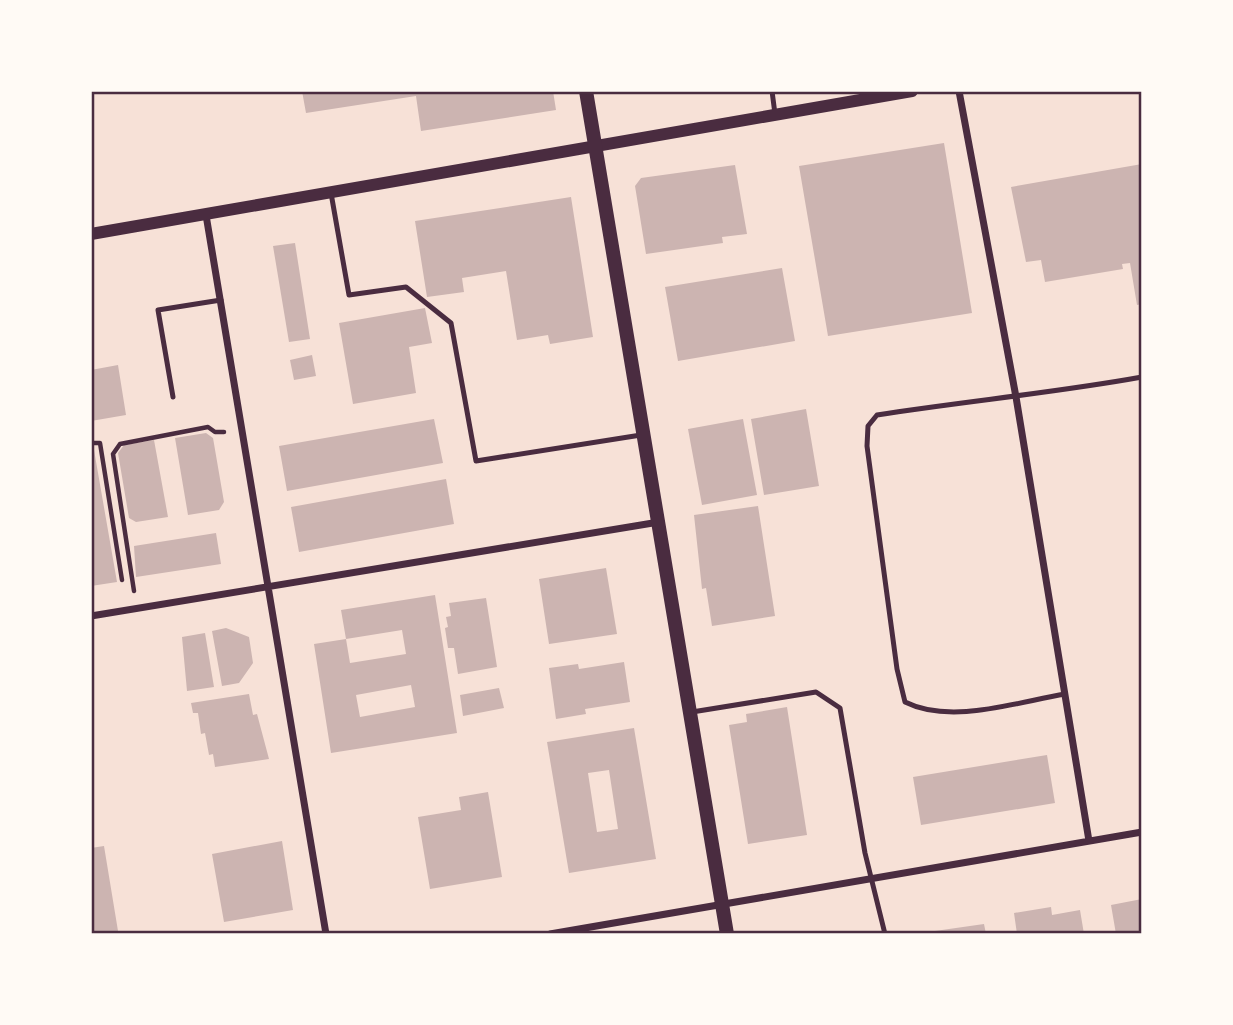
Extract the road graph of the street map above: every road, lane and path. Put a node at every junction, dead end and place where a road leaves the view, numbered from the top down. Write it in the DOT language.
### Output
graph roads {
  1 [pos="586,91"];
  2 [pos="772,91"];
  3 [pos="912,91"];
  4 [pos="959,91"];
  5 [pos="866,95"];
  6 [pos="775,114"];
  7 [pos="595,144"];
  8 [pos="331,193"];
  9 [pos="206,215"];
  10 [pos="91,234"];
  11 [pos="221,300"];
  12 [pos="1142,377"];
  13 [pos="173,397"];
  14 [pos="1016,397"];
  15 [pos="224,432"];
  16 [pos="644,435"];
  17 [pos="91,443"];
  18 [pos="659,522"];
  19 [pos="122,580"];
  20 [pos="268,587"];
  21 [pos="134,591"];
  22 [pos="91,616"];
  23 [pos="1065,694"];
  24 [pos="692,712"];
  25 [pos="1142,832"];
  26 [pos="1089,841"];
  27 [pos="871,880"];
  28 [pos="722,904"];
  29 [pos="326,934"];
  30 [pos="550,934"];
  31 [pos="727,934"];
  32 [pos="885,934"];
  1 -- 7 [label="main road"];
  2 -- 6 [label="lane"];
  3 -- 5 [label="street"];
  4 -- 14 [label="street"];
  5 -- 6 [label="street"];
  6 -- 7 [label="street"];
  7 -- 8 [label="street"];
  7 -- 16 [label="main road"];
  8 -- 9 [label="street"];
  8 -- 16 [label="lane"];
  9 -- 10 [label="street"];
  9 -- 11 [label="street"];
  11 -- 13 [label="lane"];
  11 -- 20 [label="street"];
  12 -- 14 [label="lane"];
  14 -- 23 [label="street"];
  14 -- 23 [label="lane"];
  15 -- 21 [label="path"];
  16 -- 18 [label="main road"];
  17 -- 19 [label="path"];
  18 -- 20 [label="street"];
  18 -- 24 [label="main road"];
  20 -- 22 [label="street"];
  20 -- 29 [label="street"];
  23 -- 26 [label="street"];
  24 -- 27 [label="lane"];
  24 -- 28 [label="main road"];
  25 -- 26 [label="street"];
  26 -- 27 [label="street"];
  27 -- 28 [label="street"];
  27 -- 32 [label="lane"];
  28 -- 30 [label="street"];
  28 -- 31 [label="main road"];
}
